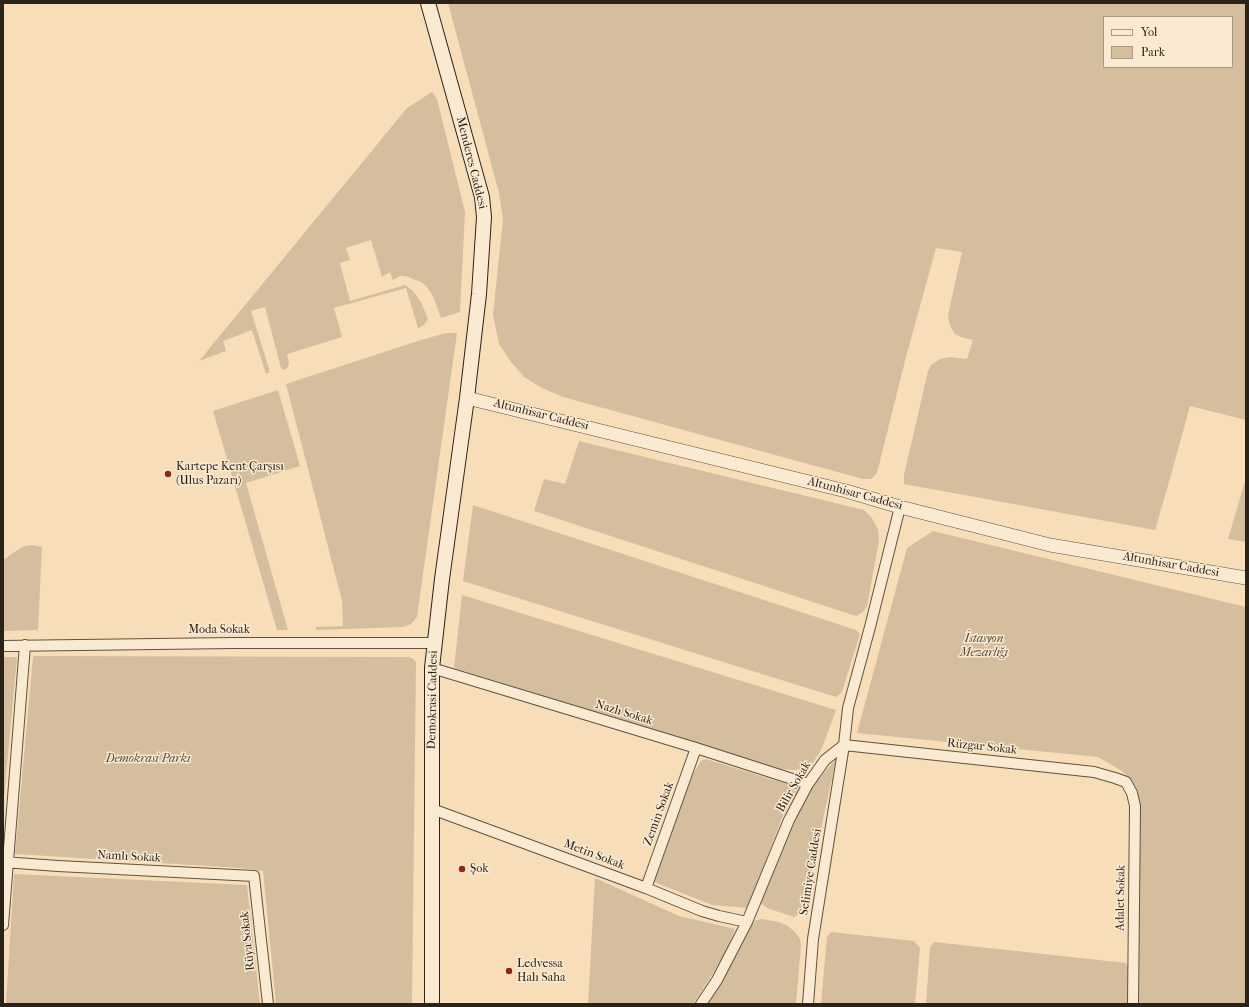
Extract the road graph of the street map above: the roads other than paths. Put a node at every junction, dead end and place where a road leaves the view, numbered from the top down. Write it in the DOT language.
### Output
graph roads {
  1 [pos="428,3"];
  2 [pos="467,398"];
  3 [pos="900,507"];
  4 [pos="1246,578"];
  5 [pos="434,643"];
  6 [pos="25,645"];
  7 [pos="3,646"];
  8 [pos="432,668"];
  9 [pos="844,745"];
  10 [pos="696,748"];
  11 [pos="808,784"];
  12 [pos="1132,793"];
  13 [pos="432,808"];
  14 [pos="6,862"];
  15 [pos="254,876"];
  16 [pos="646,888"];
  17 [pos="747,922"];
  18 [pos="3,925"];
  19 [pos="268,1004"];
  20 [pos="432,1004"];
  21 [pos="701,1004"];
  22 [pos="808,1004"];
  23 [pos="1133,1004"];
  1 -- 2 [label="main road, Menderes Caddesi"];
  2 -- 3 [label="street, Altunhisar Caddesi"];
  2 -- 5 [label="main road, Demokrasi Caddesi"];
  3 -- 4 [label="street, Altunhisar Caddesi"];
  3 -- 9 [label="street"];
  5 -- 6 [label="street, Moda Sokak"];
  5 -- 8 [label="main road, Demokrasi Caddesi"];
  6 -- 7 [label="street, Moda Sokak"];
  6 -- 14 [label="street"];
  8 -- 10 [label="street, Nazlı Sokak"];
  8 -- 13 [label="main road, Demokrasi Caddesi"];
  9 -- 11 [label="street, Bilir Sokak"];
  9 -- 12 [label="street, Rüzgar Sokak"];
  9 -- 22 [label="street, Selimiye Caddesi"];
  10 -- 11 [label="street, Nazlı Sokak"];
  10 -- 16 [label="street, Zemin Sokak"];
  11 -- 17 [label="street, Bilir Sokak"];
  12 -- 23 [label="street, Adalet Sokak"];
  13 -- 16 [label="street, Metin Sokak"];
  13 -- 20 [label="main road, Demokrasi Caddesi"];
  14 -- 15 [label="street, Namlı Sokak"];
  14 -- 18 [label="street"];
  15 -- 19 [label="street, Rüya Sokak"];
  16 -- 17 [label="street, Metin Sokak"];
  17 -- 21 [label="street, Bilir Sokak"];
}
